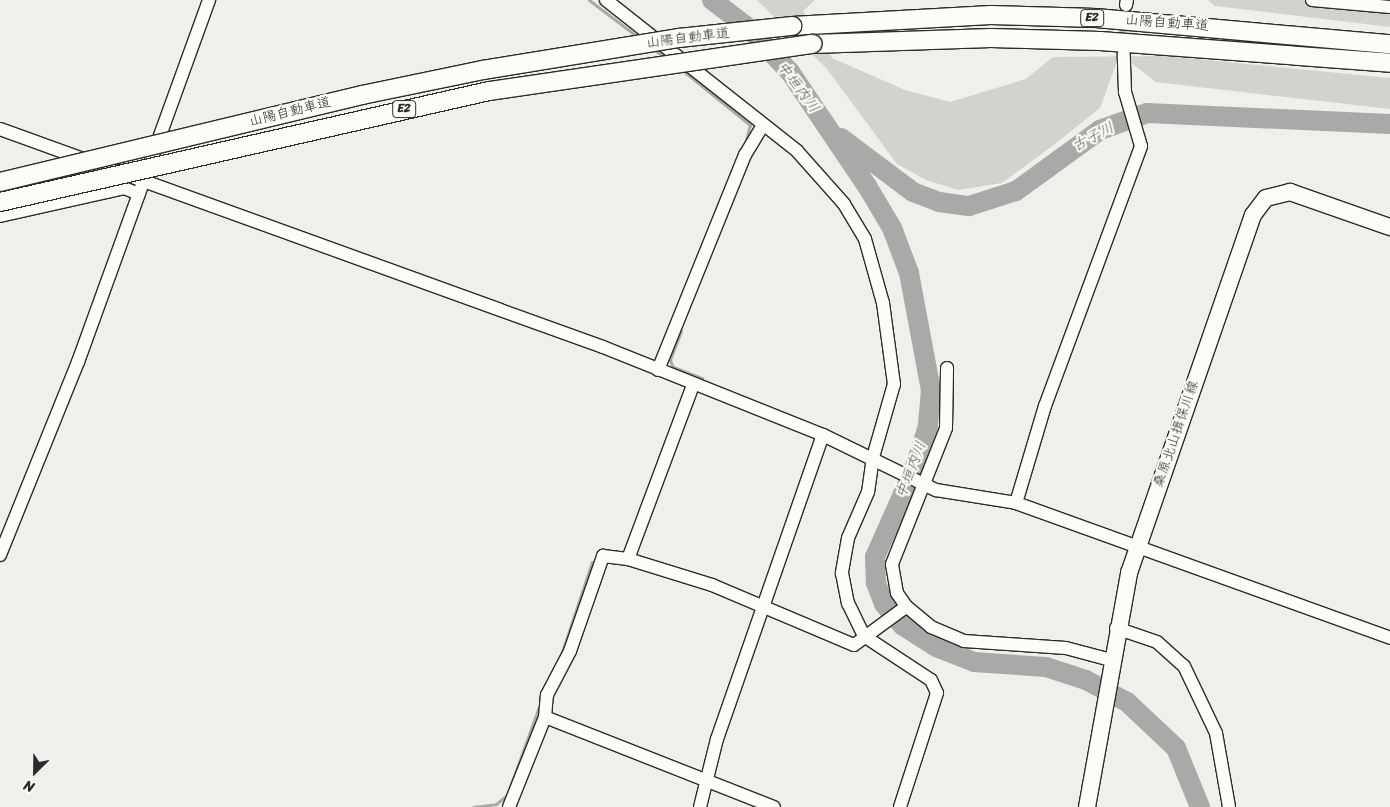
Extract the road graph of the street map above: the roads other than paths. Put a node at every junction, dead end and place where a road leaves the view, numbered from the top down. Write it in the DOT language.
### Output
graph roads {
  1 [pos="209,0"];
  2 [pos="606,0"];
  3 [pos="1312,0"];
  4 [pos="1390,7"];
  5 [pos="1390,44"];
  6 [pos="1124,54"];
  7 [pos="1390,64"];
  8 [pos="763,125"];
  9 [pos="0,128"];
  10 [pos="108,167"];
  11 [pos="144,180"];
  12 [pos="0,182"];
  13 [pos="110,191"];
  14 [pos="139,194"];
  15 [pos="0,202"];
  16 [pos="0,216"];
  17 [pos="1390,227"];
  18 [pos="948,368"];
  19 [pos="658,370"];
  20 [pos="693,385"];
  21 [pos="822,435"];
  22 [pos="876,459"];
  23 [pos="922,484"];
  24 [pos="1016,503"];
  25 [pos="1137,546"];
  26 [pos="0,554"];
  27 [pos="628,559"];
  28 [pos="763,604"];
  29 [pos="905,607"];
  30 [pos="1116,628"];
  31 [pos="867,634"];
  32 [pos="1390,638"];
  33 [pos="1111,663"];
  34 [pos="545,717"];
  35 [pos="708,781"];
  36 [pos="509,807"];
  37 [pos="700,807"];
  38 [pos="774,807"];
  39 [pos="900,807"];
  40 [pos="1087,807"];
  41 [pos="1229,807"];
  1 -- 11 [label="street"];
  2 -- 8 [label="street"];
  3 -- 4 [label="street"];
  5 -- 12 [label="highway, 山陽自動車道 / E2, bridge"];
  6 -- 24 [label="street"];
  7 -- 15 [label="highway, 山陽自動車道 / E2, bridge"];
  8 -- 19 [label="street"];
  8 -- 22 [label="street"];
  9 -- 10 [label="street"];
  10 -- 11 [label="street"];
  10 -- 13 [label="street"];
  11 -- 14 [label="street"];
  11 -- 19 [label="street"];
  13 -- 14 [label="street"];
  13 -- 16 [label="street"];
  14 -- 26 [label="street"];
  17 -- 25 [label="main road, 桑原北山揖保川線"];
  18 -- 23 [label="street"];
  19 -- 20 [label="street"];
  20 -- 21 [label="street"];
  20 -- 27 [label="street"];
  21 -- 22 [label="street"];
  21 -- 28 [label="street"];
  22 -- 23 [label="street"];
  22 -- 31 [label="street"];
  23 -- 24 [label="street"];
  23 -- 29 [label="street"];
  24 -- 25 [label="street"];
  25 -- 30 [label="main road, 桑原北山揖保川線"];
  25 -- 32 [label="street"];
  27 -- 28 [label="street"];
  27 -- 34 [label="street"];
  28 -- 31 [label="street"];
  28 -- 35 [label="street"];
  29 -- 31 [label="street"];
  29 -- 33 [label="street"];
  30 -- 33 [label="main road, 桑原北山揖保川線"];
  30 -- 41 [label="street"];
  31 -- 39 [label="street"];
  33 -- 40 [label="main road, 桑原北山揖保川線"];
  34 -- 35 [label="street"];
  34 -- 36 [label="street"];
  35 -- 37 [label="street"];
  35 -- 38 [label="street"];
}
